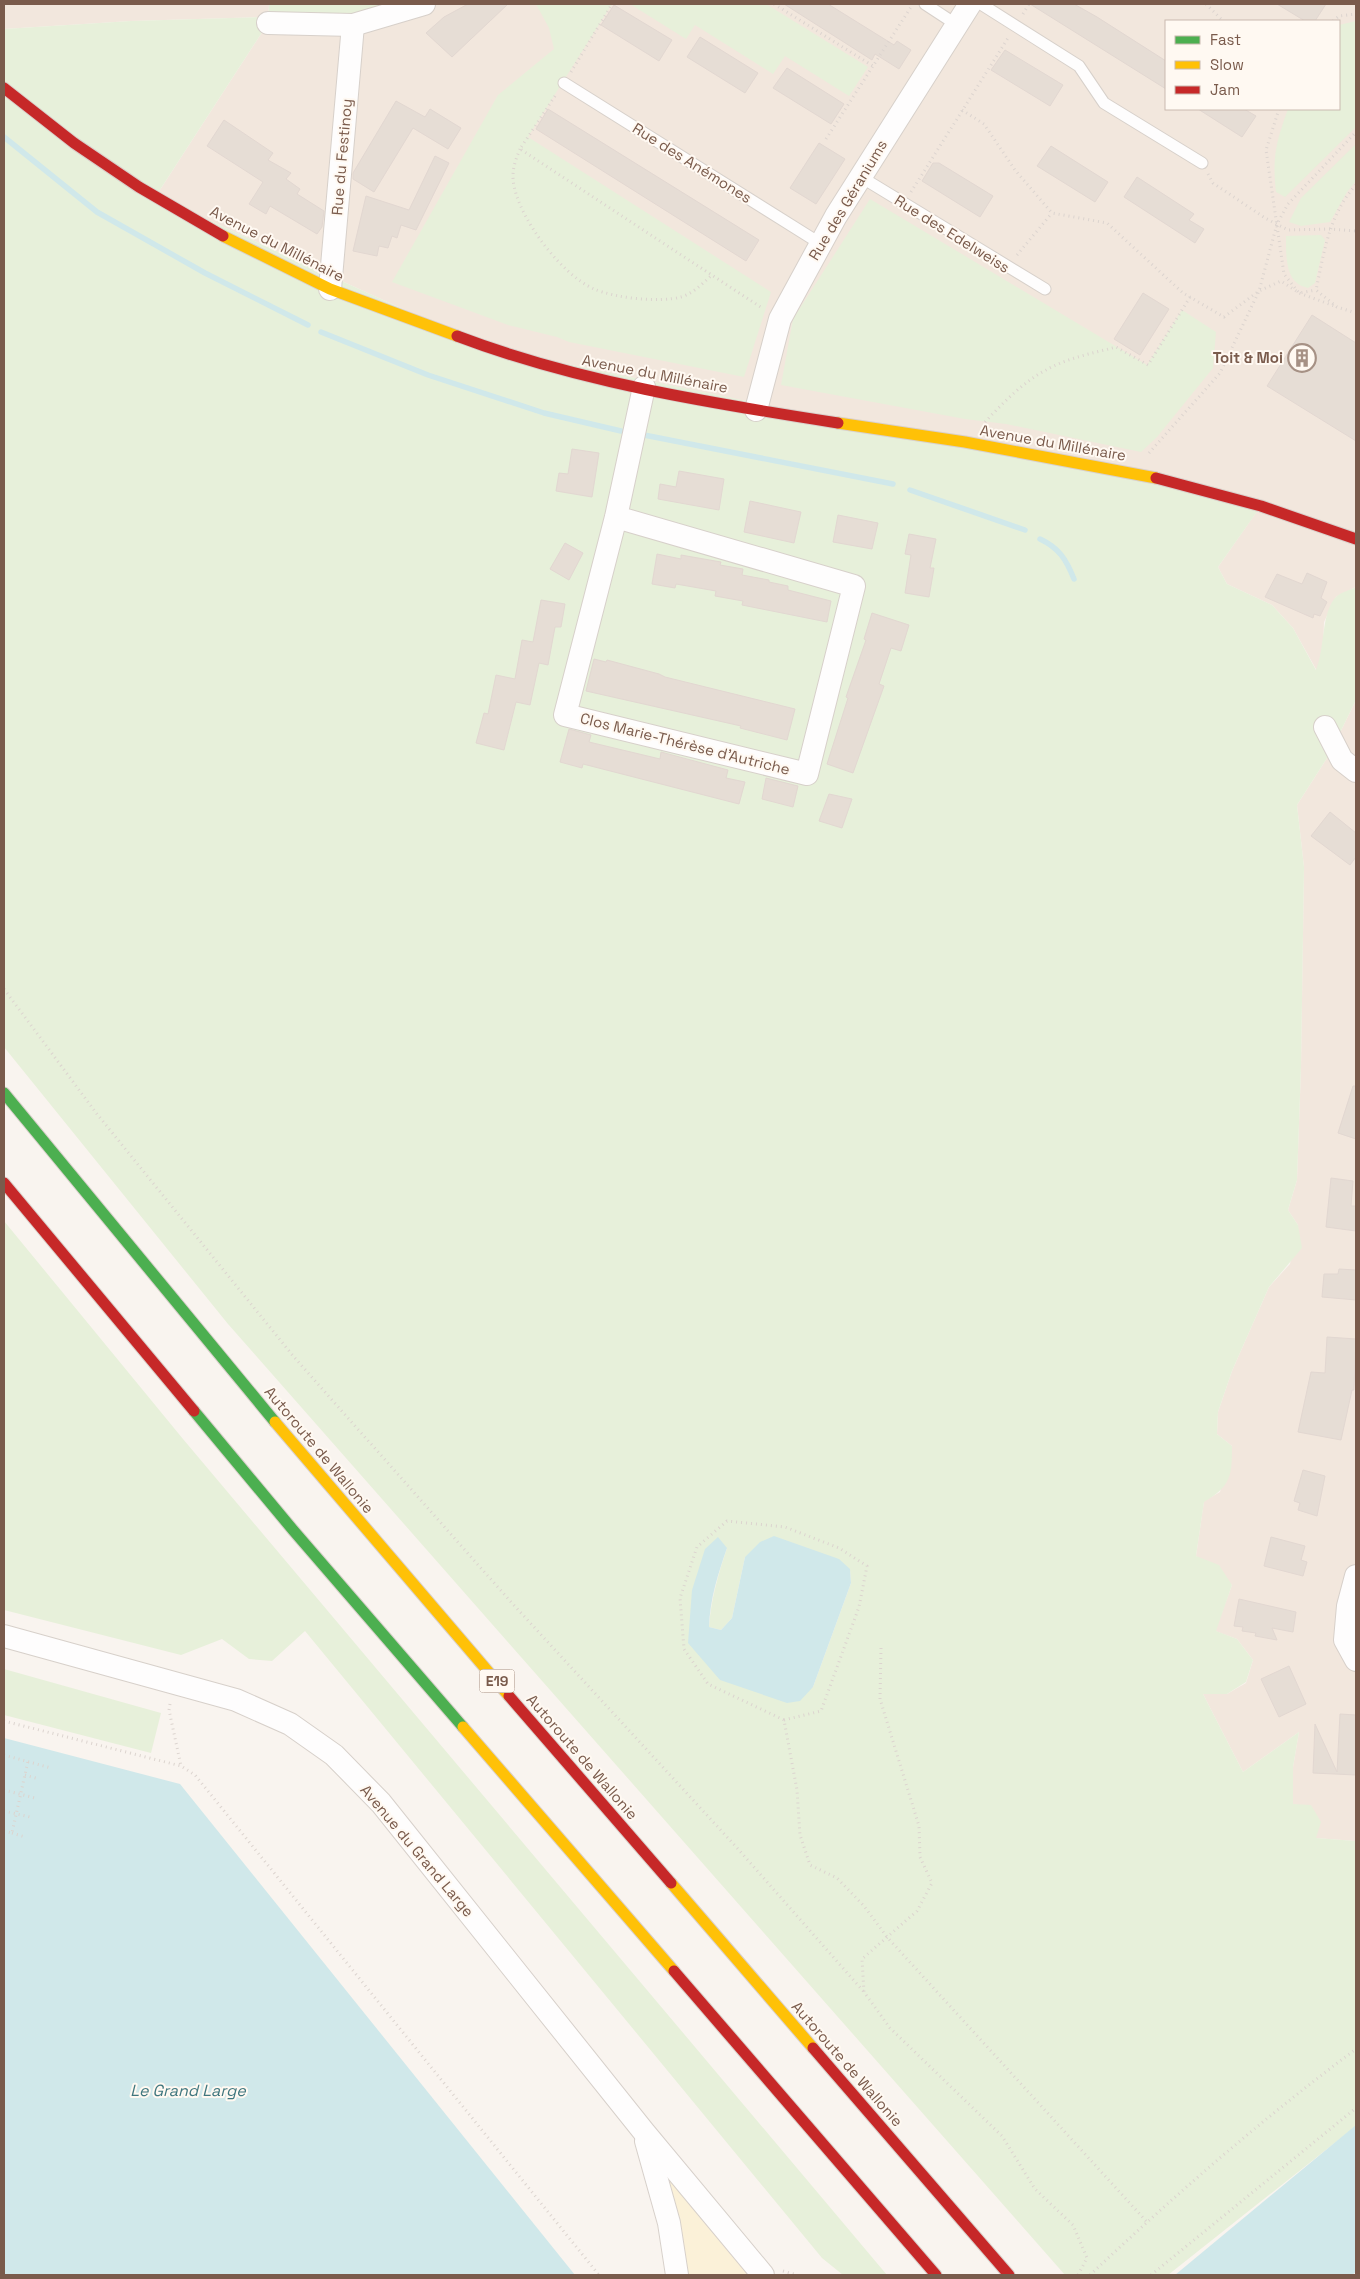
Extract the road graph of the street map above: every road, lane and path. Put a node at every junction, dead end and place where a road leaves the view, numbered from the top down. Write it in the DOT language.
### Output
graph roads {
  1 [pos="424,4"];
  2 [pos="612,4"];
  3 [pos="774,4"];
  4 [pos="913,4"];
  5 [pos="925,4"];
  6 [pos="970,4"];
  7 [pos="981,4"];
  8 [pos="1029,4"];
  9 [pos="1206,4"];
  10 [pos="1356,14"];
  11 [pos="1222,20"];
  12 [pos="1334,20"];
  13 [pos="268,23"];
  14 [pos="354,25"];
  15 [pos="957,25"];
  16 [pos="1015,26"];
  17 [pos="873,66"];
  18 [pos="564,82"];
  19 [pos="4,88"];
  20 [pos="962,110"];
  21 [pos="1279,110"];
  22 [pos="1356,132"];
  23 [pos="826,139"];
  24 [pos="520,149"];
  25 [pos="1202,163"];
  26 [pos="861,177"];
  27 [pos="1356,185"];
  28 [pos="904,204"];
  29 [pos="1052,213"];
  30 [pos="1277,224"];
  31 [pos="1330,229"];
  32 [pos="1356,231"];
  33 [pos="820,244"];
  34 [pos="1006,268"];
  35 [pos="712,275"];
  36 [pos="330,289"];
  37 [pos="1044,290"];
  38 [pos="1316,290"];
  39 [pos="1258,291"];
  40 [pos="1299,292"];
  41 [pos="1190,297"];
  42 [pos="1337,307"];
  43 [pos="1356,313"];
  44 [pos="780,319"];
  45 [pos="644,387"];
  46 [pos="756,410"];
  47 [pos="965,442"];
  48 [pos="1139,474"];
  49 [pos="616,518"];
  50 [pos="1356,539"];
  51 [pos="1325,727"];
  52 [pos="1356,771"];
  53 [pos="4,989"];
  54 [pos="4,1093"];
  55 [pos="4,1183"];
  56 [pos="1356,1576"];
  57 [pos="4,1636"];
  58 [pos="881,1648"];
  59 [pos="1356,1660"];
  60 [pos="174,1684"];
  61 [pos="784,1720"];
  62 [pos="4,1721"];
  63 [pos="4,1755"];
  64 [pos="28,1761"];
  65 [pos="181,1766"];
  66 [pos="51,1768"];
  67 [pos="25,1775"];
  68 [pos="39,1779"];
  69 [pos="4,1790"];
  70 [pos="21,1795"];
  71 [pos="35,1798"];
  72 [pos="4,1811"];
  73 [pos="16,1814"];
  74 [pos="30,1817"];
  75 [pos="4,1831"];
  76 [pos="12,1832"];
  77 [pos="24,1836"];
  78 [pos="887,1936"];
  79 [pos="864,1992"];
  80 [pos="1356,2049"];
  81 [pos="1356,2108"];
  82 [pos="644,2132"];
  83 [pos="1147,2222"];
  84 [pos="599,2275"];
  85 [pos="676,2275"];
  86 [pos="762,2275"];
  87 [pos="936,2275"];
  88 [pos="1009,2275"];
  89 [pos="1078,2275"];
  90 [pos="1090,2275"];
  91 [pos="1152,2275"];
  1 -- 14 [label="street"];
  2 -- 18 [label="path"];
  3 -- 17 [label="path"];
  4 -- 17 [label="path"];
  5 -- 15 [label="lane"];
  6 -- 15 [label="street, Rue des Géraniums"];
  7 -- 16 [label="lane"];
  8 -- 16 [label="path"];
  9 -- 11 [label="path"];
  10 -- 12 [label="path"];
  13 -- 14 [label="street"];
  14 -- 36 [label="street, Rue du Festinoy"];
  15 -- 26 [label="street, Rue des Géraniums"];
  16 -- 20 [label="path"];
  16 -- 25 [label="lane"];
  17 -- 23 [label="path"];
  18 -- 24 [label="path"];
  18 -- 33 [label="lane, Rue des Anémones"];
  19 -- 36 [label="main road, Avenue du Millénaire"];
  20 -- 28 [label="path"];
  20 -- 29 [label="path"];
  21 -- 30 [label="path"];
  22 -- 30 [label="path"];
  24 -- 35 [label="path"];
  24 -- 35 [label="path"];
  25 -- 30 [label="path"];
  26 -- 28 [label="lane, Rue des Edelweiss"];
  26 -- 33 [label="street, Rue des Géraniums"];
  27 -- 31 [label="path"];
  28 -- 34 [label="lane, Rue des Edelweiss"];
  29 -- 34 [label="path"];
  29 -- 41 [label="path"];
  30 -- 31 [label="path"];
  30 -- 39 [label="path"];
  30 -- 40 [label="path"];
  31 -- 32 [label="path"];
  31 -- 38 [label="path"];
  33 -- 44 [label="street, Rue des Géraniums"];
  34 -- 37 [label="lane, Rue des Edelweiss"];
  35 -- 44 [label="path"];
  36 -- 45 [label="main road, Avenue du Millénaire"];
  38 -- 40 [label="path"];
  38 -- 42 [label="path"];
  39 -- 40 [label="path"];
  39 -- 41 [label="path"];
  39 -- 48 [label="path"];
  40 -- 42 [label="path"];
  41 -- 47 [label="path"];
  42 -- 43 [label="path"];
  44 -- 46 [label="street, Rue des Géraniums"];
  45 -- 46 [label="main road, Avenue du Millénaire"];
  45 -- 49 [label="street, Clos Marie-Thérèse d'Autriche"];
  46 -- 47 [label="main road, Avenue du Millénaire"];
  47 -- 48 [label="main road, Avenue du Millénaire"];
  48 -- 50 [label="main road, Avenue du Millénaire"];
  49 -- 49 [label="street, Clos Marie-Thérèse d'Autriche"];
  51 -- 52 [label="street"];
  53 -- 79 [label="path"];
  54 -- 88 [label="main road, Autoroute de Wallonie / E19"];
  55 -- 87 [label="main road"];
  56 -- 59 [label="street"];
  57 -- 60 [label="street, Avenue du Grand Large"];
  58 -- 78 [label="path"];
  60 -- 65 [label="path"];
  60 -- 82 [label="street, Avenue du Grand Large"];
  61 -- 61 [label="path"];
  61 -- 78 [label="path"];
  62 -- 65 [label="path"];
  63 -- 64 [label="path"];
  64 -- 66 [label="path"];
  64 -- 67 [label="path"];
  65 -- 84 [label="path"];
  67 -- 68 [label="path"];
  67 -- 70 [label="path"];
  69 -- 70 [label="path"];
  70 -- 71 [label="path"];
  70 -- 73 [label="path"];
  72 -- 73 [label="path"];
  73 -- 74 [label="path"];
  73 -- 76 [label="path"];
  75 -- 76 [label="path"];
  76 -- 77 [label="path"];
  78 -- 79 [label="path"];
  78 -- 83 [label="path"];
  79 -- 89 [label="path"];
  80 -- 83 [label="path"];
  81 -- 91 [label="path"];
  82 -- 85 [label="street, Avenue du Grand Large"];
  82 -- 86 [label="street, Avenue du Grand Large"];
  83 -- 90 [label="path"];
}
